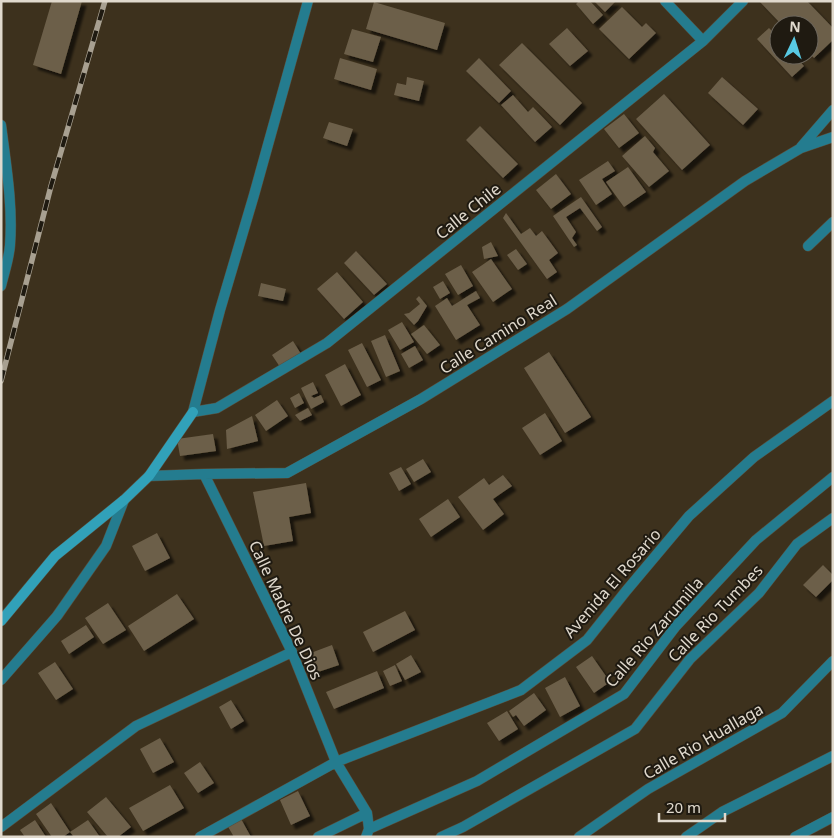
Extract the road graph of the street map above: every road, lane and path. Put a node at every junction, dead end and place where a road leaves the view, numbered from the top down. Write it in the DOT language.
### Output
graph roads {
  1 [pos="308,1"];
  2 [pos="665,1"];
  3 [pos="743,1"];
  4 [pos="703,41"];
  5 [pos="833,110"];
  6 [pos="1,125"];
  7 [pos="833,137"];
  8 [pos="801,148"];
  9 [pos="833,222"];
  10 [pos="808,246"];
  11 [pos="1,286"];
  12 [pos="833,401"];
  13 [pos="193,412"];
  14 [pos="204,474"];
  15 [pos="149,476"];
  16 [pos="833,477"];
  17 [pos="124,500"];
  18 [pos="833,518"];
  19 [pos="1,621"];
  20 [pos="292,652"];
  21 [pos="833,660"];
  22 [pos="1,680"];
  23 [pos="833,756"];
  24 [pos="336,762"];
  25 [pos="367,813"];
  26 [pos="833,817"];
  27 [pos="1,827"];
  28 [pos="368,833"];
  29 [pos="200,837"];
  30 [pos="318,837"];
  31 [pos="441,837"];
  32 [pos="579,837"];
  33 [pos="686,837"];
  34 [pos="795,837"];
  1 -- 13 [label="street"];
  2 -- 4 [label="street"];
  3 -- 4 [label="street, Calle Chile"];
  4 -- 13 [label="street, Calle Chile"];
  5 -- 8 [label="street"];
  6 -- 11 [label="street"];
  7 -- 8 [label="street, Calle Camino Real"];
  8 -- 14 [label="street, Calle Camino Real"];
  9 -- 10 [label="street"];
  12 -- 24 [label="street, Avenida El Rosario"];
  13 -- 15 [label="street"];
  14 -- 15 [label="street, Calle Camino Real"];
  14 -- 20 [label="street, Calle Madre De Dios"];
  15 -- 17 [label="street"];
  16 -- 28 [label="street, Calle Rio Zarumilla"];
  17 -- 19 [label="street"];
  17 -- 22 [label="street"];
  18 -- 31 [label="street, Calle Rio Tumbes"];
  20 -- 24 [label="street, Calle Madre De Dios"];
  20 -- 27 [label="street"];
  21 -- 32 [label="street, Calle Rio Huallaga"];
  23 -- 33 [label="street"];
  24 -- 25 [label="street, Calle Madre De Dios"];
  24 -- 29 [label="street, Avenida El Rosario"];
  25 -- 28 [label="street"];
  25 -- 30 [label="street"];
  26 -- 34 [label="street"];
}
